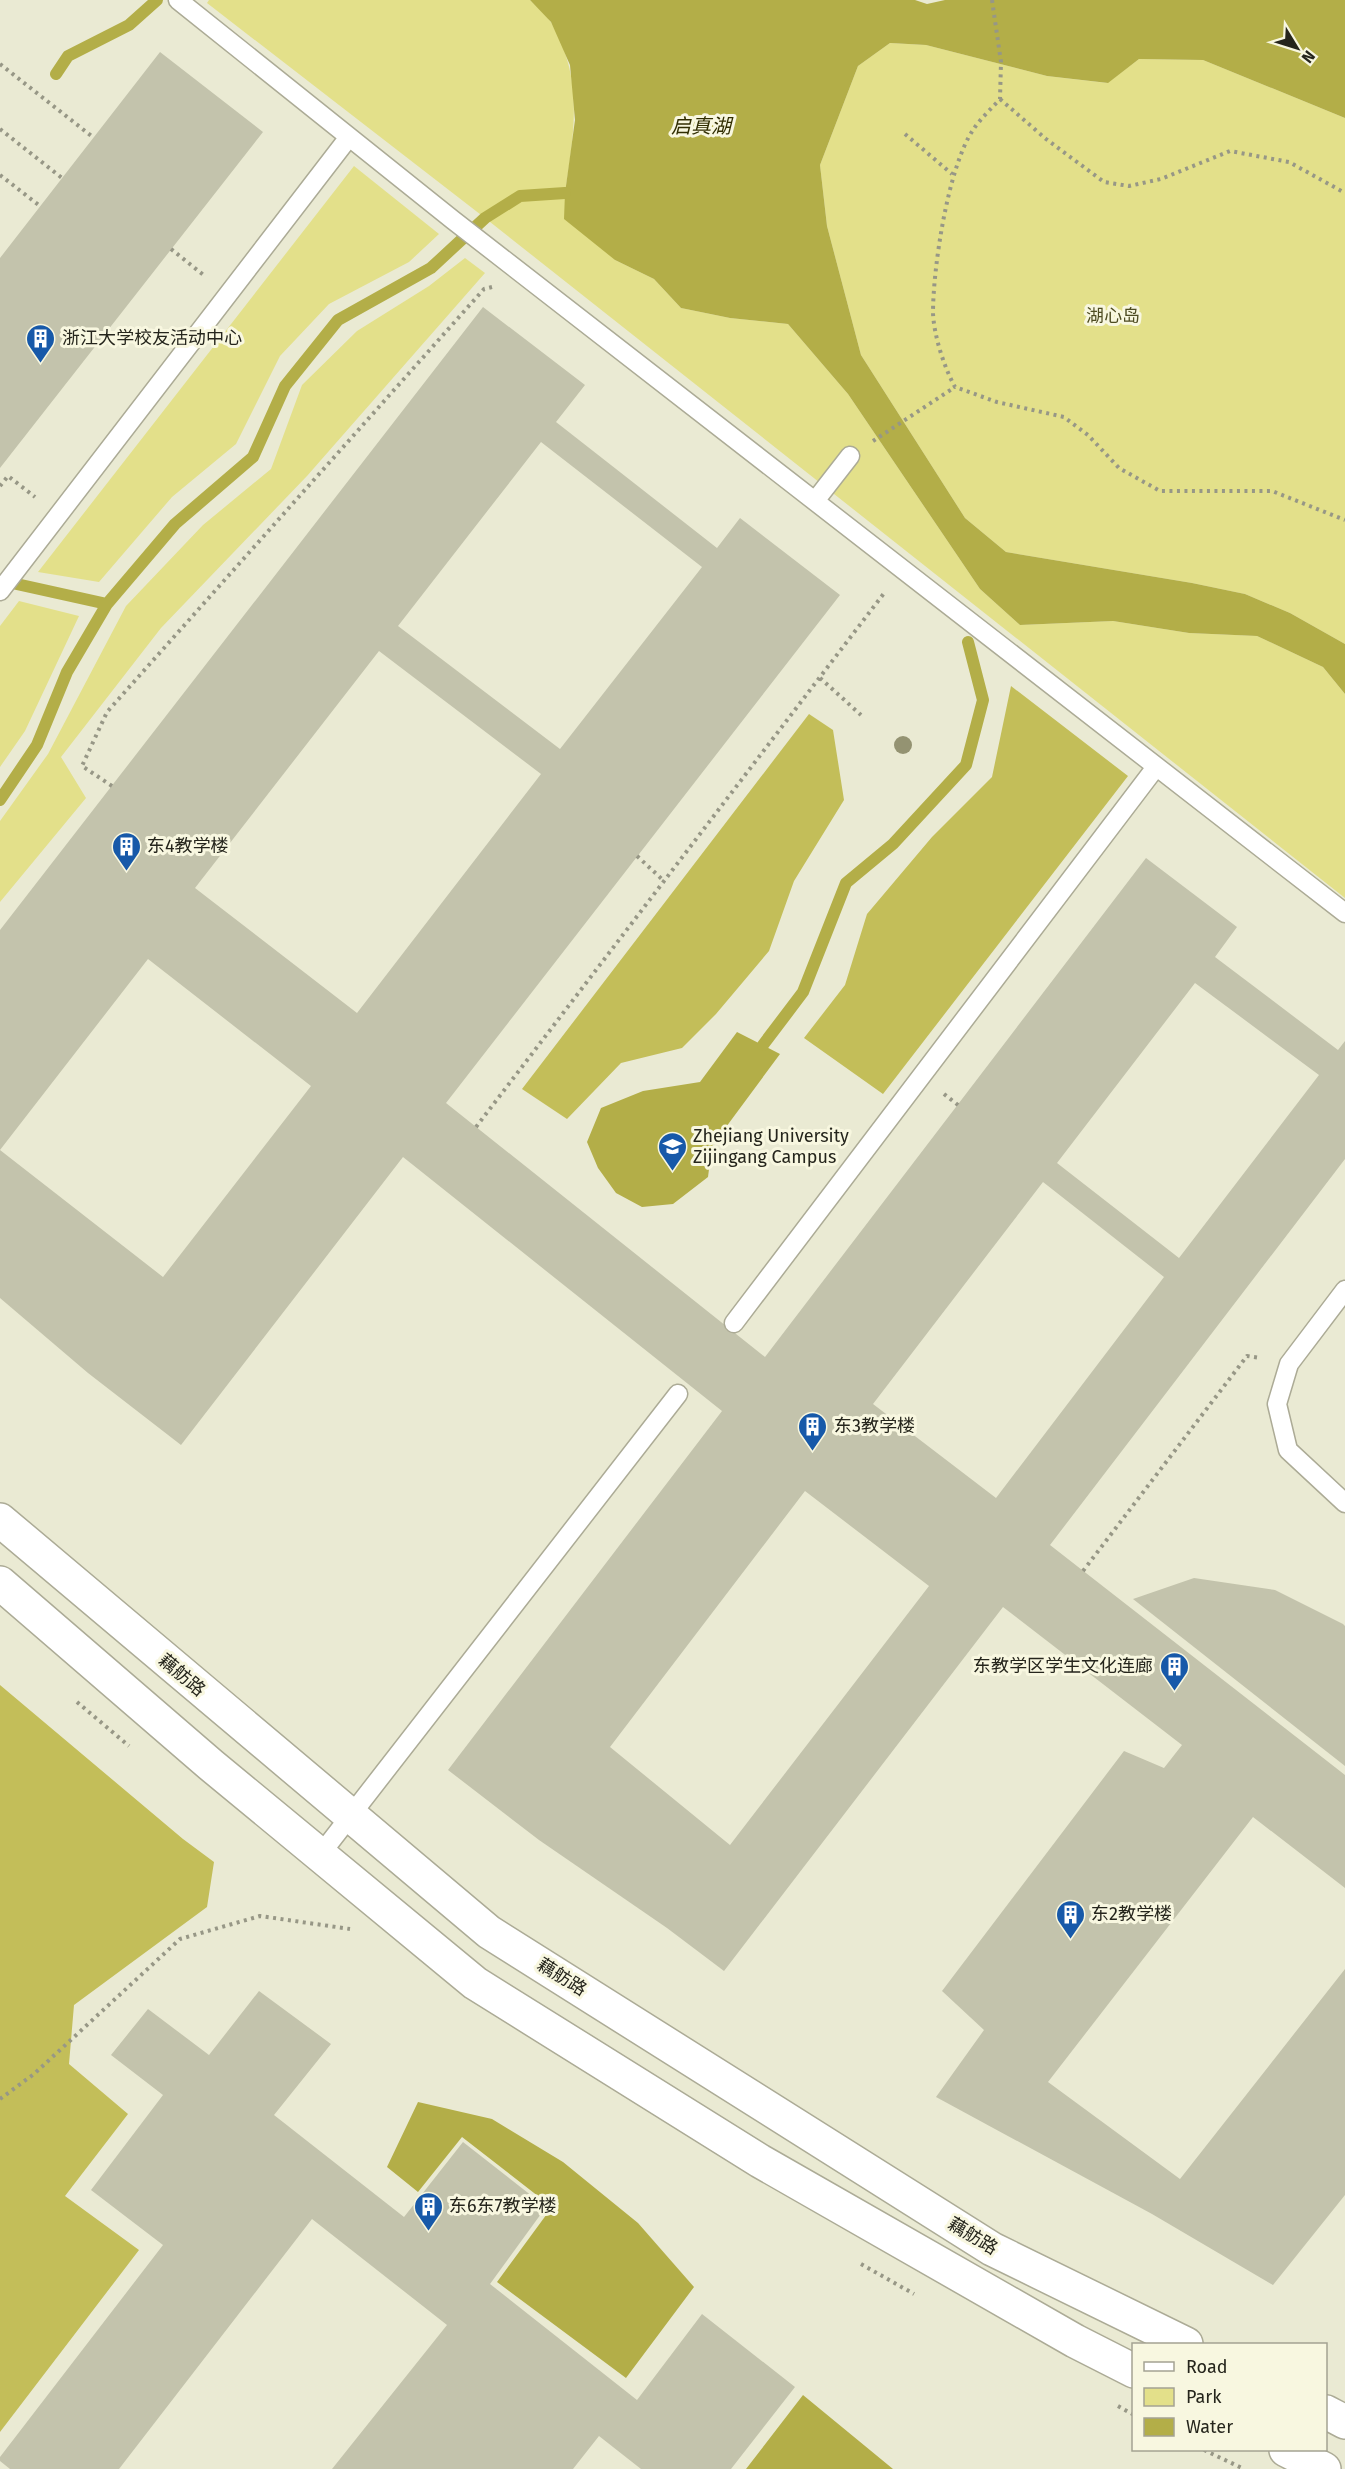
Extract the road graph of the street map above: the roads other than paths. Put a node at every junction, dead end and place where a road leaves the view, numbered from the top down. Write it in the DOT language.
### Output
graph roads {
  1 [pos="178,0"];
  2 [pos="349,136"];
  3 [pos="850,456"];
  4 [pos="815,501"];
  5 [pos="0,591"];
  6 [pos="1156,767"];
  7 [pos="1345,913"];
  8 [pos="1345,1290"];
  9 [pos="734,1323"];
  10 [pos="678,1394"];
  11 [pos="1345,1503"];
  12 [pos="0,1520"];
  13 [pos="0,1583"];
  14 [pos="351,1816"];
  15 [pos="320,1855"];
  16 [pos="1184,2343"];
  17 [pos="1132,2370"];
  18 [pos="1327,2413"];
  19 [pos="1345,2422"];
  20 [pos="1288,2451"];
  21 [pos="1324,2469"];
  1 -- 2 [label="lane"];
  2 -- 4 [label="lane"];
  2 -- 5 [label="lane"];
  3 -- 4 [label="lane"];
  4 -- 6 [label="lane"];
  6 -- 7 [label="lane"];
  6 -- 9 [label="lane"];
  8 -- 11 [label="lane"];
  10 -- 14 [label="lane"];
  12 -- 14 [label="street, 藕舫路"];
  13 -- 15 [label="street"];
  14 -- 15 [label="lane"];
  14 -- 16 [label="street, 藕舫路"];
  15 -- 17 [label="street"];
  18 -- 19 [label="street"];
  20 -- 21 [label="street"];
}
